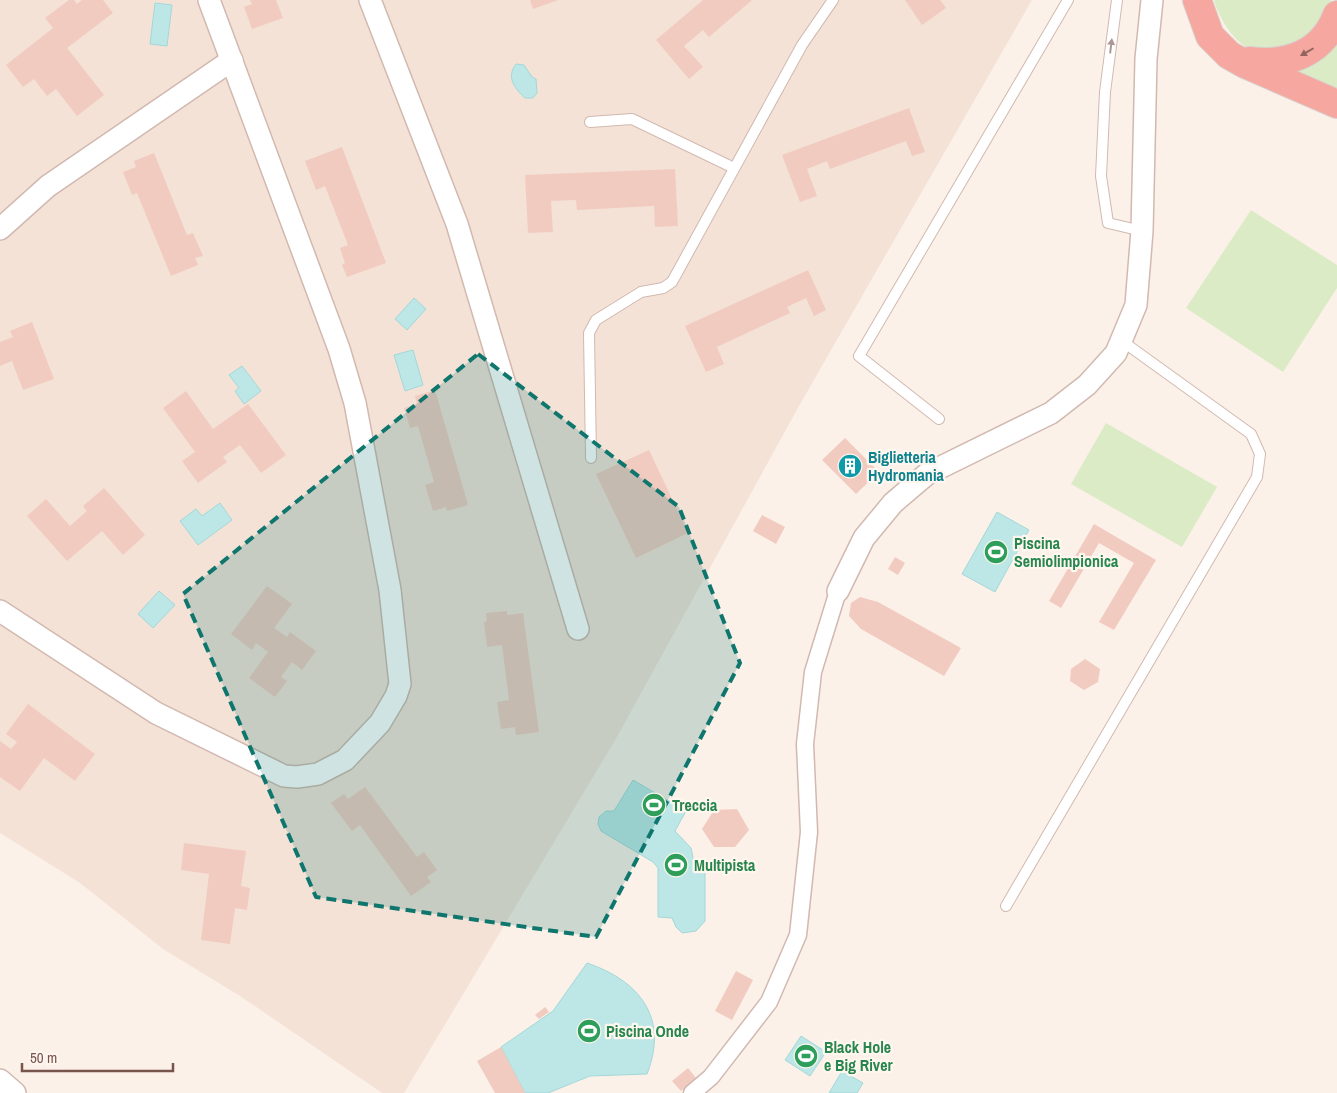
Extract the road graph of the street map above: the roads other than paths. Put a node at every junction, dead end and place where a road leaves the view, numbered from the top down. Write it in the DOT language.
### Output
graph roads {
  1 [pos="209,0"];
  2 [pos="370,0"];
  3 [pos="834,0"];
  4 [pos="1068,0"];
  5 [pos="1116,0"];
  6 [pos="1152,0"];
  7 [pos="1197,0"];
  8 [pos="1337,15"];
  9 [pos="1231,56"];
  10 [pos="232,60"];
  11 [pos="1337,104"];
  12 [pos="590,122"];
  13 [pos="734,168"];
  14 [pos="0,229"];
  15 [pos="1142,231"];
  16 [pos="1122,341"];
  17 [pos="940,419"];
  18 [pos="591,458"];
  19 [pos="838,591"];
  20 [pos="0,611"];
  21 [pos="578,629"];
  22 [pos="1006,906"];
  23 [pos="0,1080"];
  24 [pos="14,1093"];
  25 [pos="692,1093"];
  1 -- 10 [label="street"];
  2 -- 21 [label="street"];
  3 -- 13 [label="lane"];
  4 -- 17 [label="lane"];
  15 -- 5 [label="lane, one-way"];
  6 -- 15 [label="street"];
  7 -- 9 [label="highway"];
  8 -- 9 [label="highway, one-way"];
  9 -- 11 [label="highway"];
  10 -- 14 [label="street"];
  10 -- 20 [label="street"];
  12 -- 13 [label="lane"];
  13 -- 18 [label="lane"];
  15 -- 16 [label="street"];
  16 -- 19 [label="street"];
  16 -- 22 [label="lane"];
  19 -- 25 [label="street"];
  23 -- 24 [label="street"];
}
